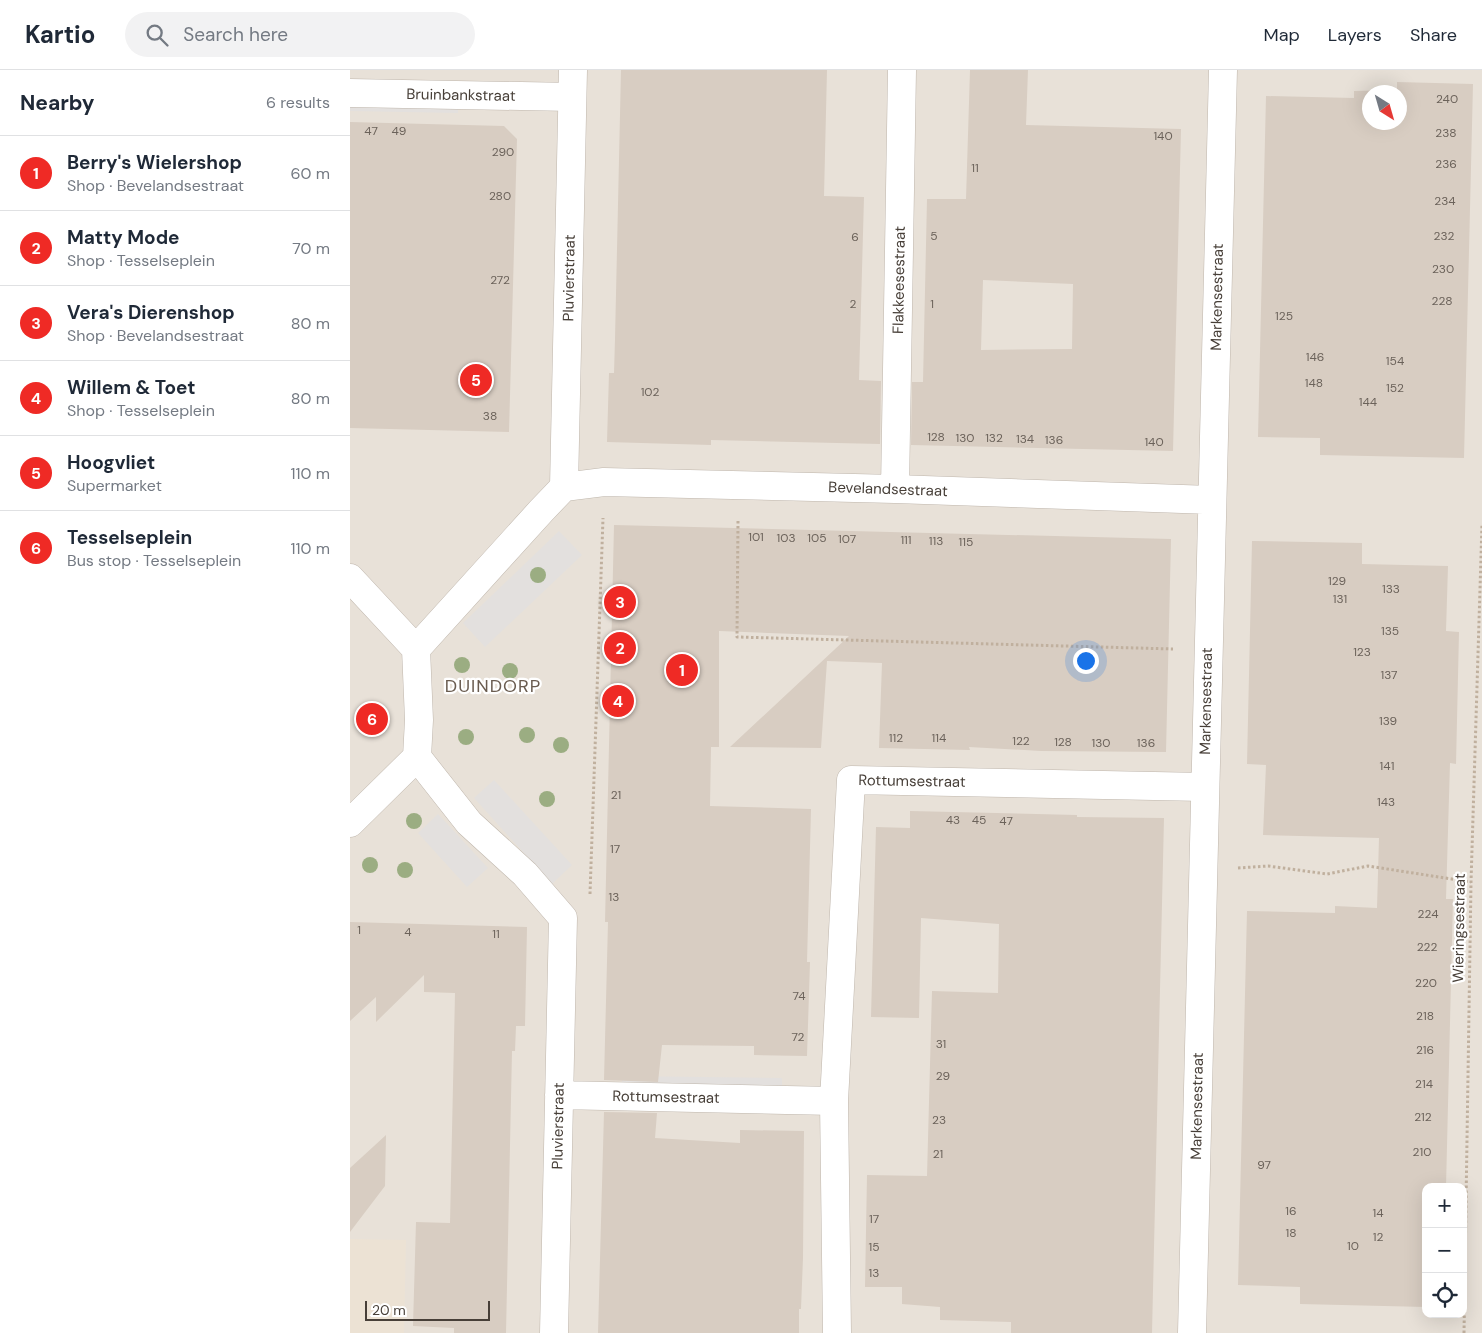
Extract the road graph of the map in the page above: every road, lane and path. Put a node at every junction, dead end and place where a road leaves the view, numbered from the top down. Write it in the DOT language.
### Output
graph roads {
  1 [pos="573,70"];
  2 [pos="902,70"];
  3 [pos="1223,70"];
  4 [pos="350,93"];
  5 [pos="572,97"];
  6 [pos="604,482"];
  7 [pos="738,485"];
  8 [pos="564,487"];
  9 [pos="895,489"];
  10 [pos="1211,500"];
  11 [pos="1482,524"];
  12 [pos="350,578"];
  13 [pos="416,649"];
  14 [pos="1178,649"];
  15 [pos="417,757"];
  16 [pos="1204,786"];
  17 [pos="350,823"];
  18 [pos="1202,870"];
  19 [pos="1471,882"];
  20 [pos="563,918"];
  21 [pos="559,1095"];
  22 [pos="834,1101"];
  23 [pos="554,1333"];
  24 [pos="837,1333"];
  25 [pos="1192,1333"];
  26 [pos="1464,1333"];
  1 -- 5 [label="street, Pluvierstraat"];
  2 -- 9 [label="street, Flakkeesestraat"];
  3 -- 10 [label="street, Markensestraat"];
  4 -- 5 [label="street, Bruinbankstraat"];
  5 -- 8 [label="street, Pluvierstraat"];
  6 -- 7 [label="street, Bevelandsestraat"];
  6 -- 8 [label="street, Bevelandsestraat"];
  6 -- 20 [label="path"];
  7 -- 9 [label="street, Bevelandsestraat"];
  7 -- 14 [label="path"];
  8 -- 13 [label="street"];
  9 -- 10 [label="street, Bevelandsestraat"];
  10 -- 16 [label="street, Markensestraat"];
  11 -- 19 [label="path, Wieringsestraat"];
  12 -- 13 [label="street"];
  13 -- 15 [label="street"];
  15 -- 17 [label="street"];
  15 -- 20 [label="street"];
  16 -- 18 [label="street, Markensestraat"];
  16 -- 22 [label="street, Rottumsestraat"];
  18 -- 19 [label="path"];
  18 -- 25 [label="street, Markensestraat"];
  19 -- 26 [label="path, Wieringsestraat"];
  20 -- 21 [label="street, Pluvierstraat"];
  21 -- 22 [label="street, Rottumsestraat"];
  21 -- 23 [label="street, Pluvierstraat"];
  22 -- 24 [label="street, Rottumsestraat"];
}
